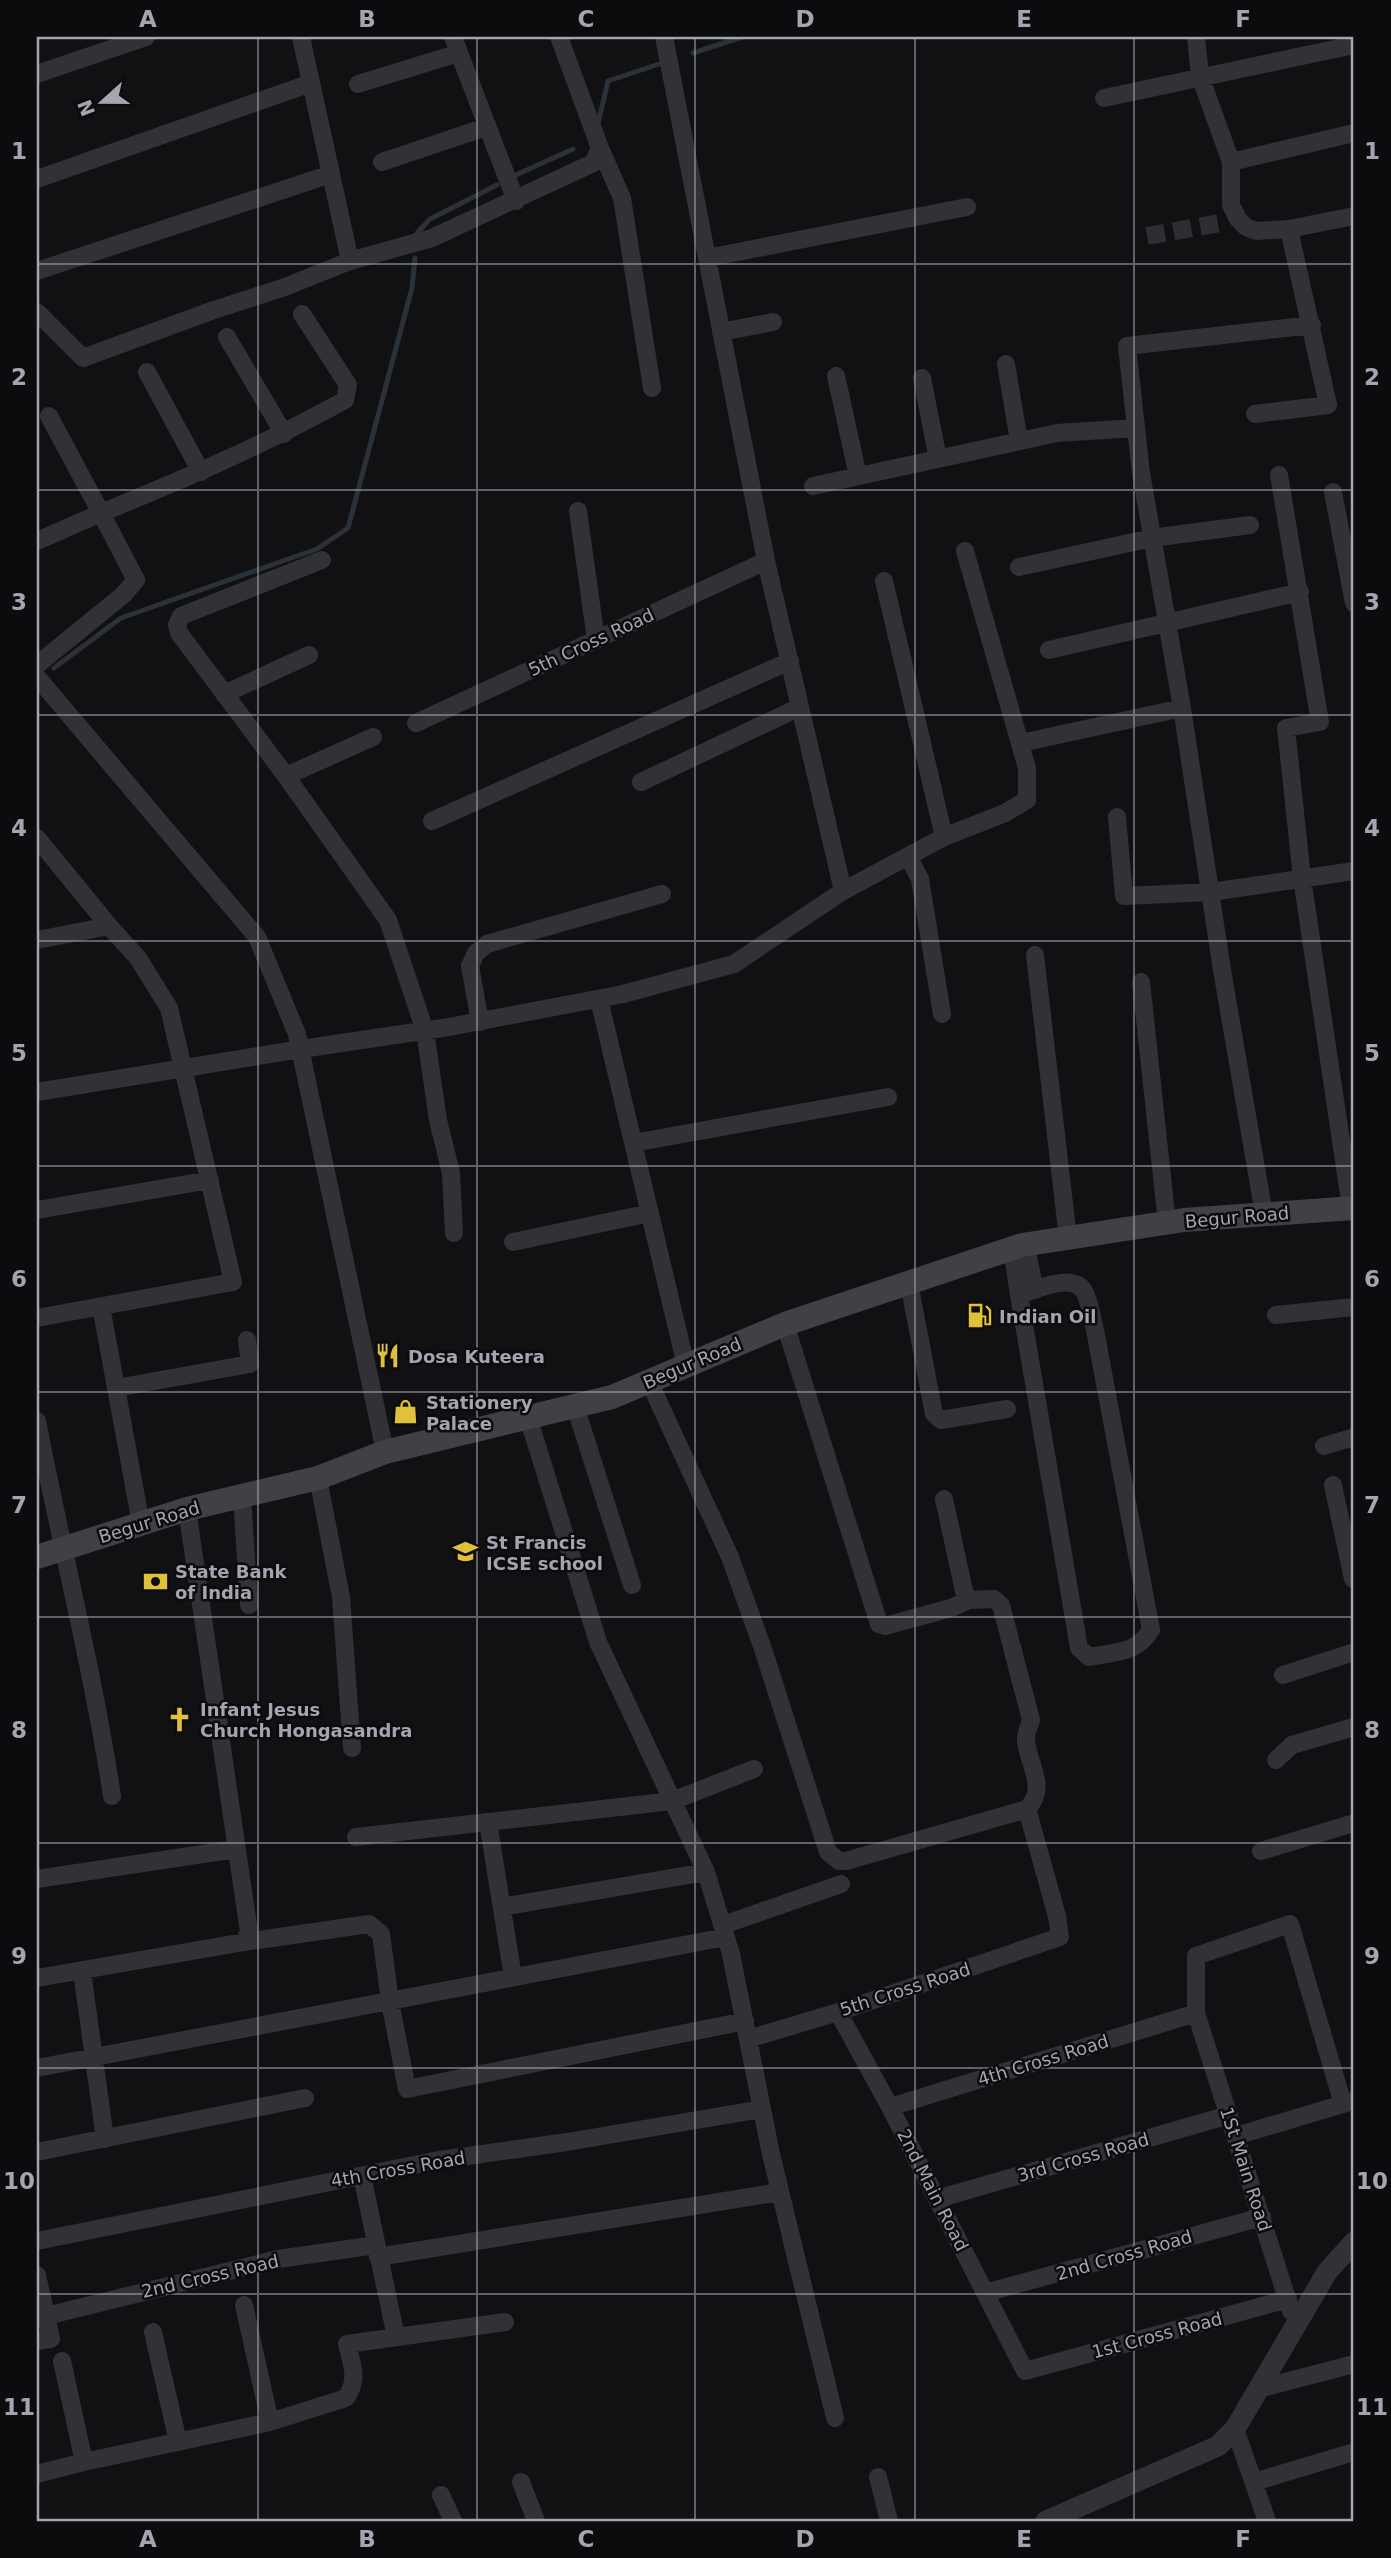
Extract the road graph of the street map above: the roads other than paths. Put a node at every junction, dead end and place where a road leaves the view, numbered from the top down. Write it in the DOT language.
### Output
graph roads {
  1 [pos="146,37"];
  2 [pos="301,37"];
  3 [pos="559,37"];
  4 [pos="664,37"];
  5 [pos="1196,37"];
  6 [pos="456,45"];
  7 [pos="1354,46"];
  8 [pos="37,74"];
  9 [pos="1200,76"];
  10 [pos="312,83"];
  11 [pos="358,84"];
  12 [pos="1104,98"];
  13 [pos="486,127"];
  14 [pos="1354,133"];
  15 [pos="600,148"];
  16 [pos="382,162"];
  17 [pos="1231,162"];
  18 [pos="331,174"];
  19 [pos="37,179"];
  20 [pos="516,201"];
  21 [pos="967,207"];
  22 [pos="1354,216"];
  23 [pos="1290,229"];
  24 [pos="707,258"];
  25 [pos="350,261"];
  26 [pos="37,271"];
  27 [pos="37,312"];
  28 [pos="302,314"];
  29 [pos="772,322"];
  30 [pos="1312,326"];
  31 [pos="721,331"];
  32 [pos="227,337"];
  33 [pos="1006,364"];
  34 [pos="147,372"];
  35 [pos="836,376"];
  36 [pos="922,378"];
  37 [pos="652,388"];
  38 [pos="1255,414"];
  39 [pos="48,416"];
  40 [pos="1136,428"];
  41 [pos="284,434"];
  42 [pos="1019,441"];
  43 [pos="938,459"];
  44 [pos="201,472"];
  45 [pos="1279,475"];
  46 [pos="858,476"];
  47 [pos="813,486"];
  48 [pos="1333,492"];
  49 [pos="578,511"];
  50 [pos="101,513"];
  51 [pos="1250,524"];
  52 [pos="1152,538"];
  53 [pos="37,541"];
  54 [pos="965,551"];
  55 [pos="322,560"];
  56 [pos="766,561"];
  57 [pos="1019,567"];
  58 [pos="884,582"];
  59 [pos="1300,592"];
  60 [pos="1354,603"];
  61 [pos="1166,622"];
  62 [pos="596,640"];
  63 [pos="1049,650"];
  64 [pos="309,655"];
  65 [pos="790,661"];
  66 [pos="37,665"];
  67 [pos="37,677"];
  68 [pos="224,694"];
  69 [pos="800,707"];
  70 [pos="1182,708"];
  71 [pos="416,723"];
  72 [pos="373,737"];
  73 [pos="1021,743"];
  74 [pos="286,776"];
  75 [pos="641,782"];
  76 [pos="1117,817"];
  77 [pos="432,821"];
  78 [pos="944,837"];
  79 [pos="37,838"];
  80 [pos="908,856"];
  81 [pos="1354,871"];
  82 [pos="1301,878"];
  83 [pos="843,891"];
  84 [pos="1211,892"];
  85 [pos="662,894"];
  86 [pos="109,926"];
  87 [pos="37,940"];
  88 [pos="1035,956"];
  89 [pos="1141,982"];
  90 [pos="599,999"];
  91 [pos="942,1014"];
  92 [pos="480,1022"];
  93 [pos="425,1031"];
  94 [pos="301,1049"];
  95 [pos="184,1068"];
  96 [pos="37,1092"];
  97 [pos="888,1097"];
  98 [pos="1347,1130"];
  99 [pos="633,1143"];
  100 [pos="209,1180"];
  101 [pos="1353,1208"];
  102 [pos="37,1210"];
  103 [pos="650,1213"];
  104 [pos="1264,1214"];
  105 [pos="1167,1223"];
  106 [pos="454,1233"];
  107 [pos="1068,1238"];
  108 [pos="513,1242"];
  109 [pos="1018,1246"];
  110 [pos="909,1283"];
  111 [pos="1027,1293"];
  112 [pos="101,1307"];
  113 [pos="1354,1307"];
  114 [pos="1276,1315"];
  115 [pos="37,1318"];
  116 [pos="785,1324"];
  117 [pos="247,1340"];
  118 [pos="686,1366"];
  119 [pos="649,1381"];
  120 [pos="116,1388"];
  121 [pos="575,1406"];
  122 [pos="1007,1409"];
  123 [pos="528,1417"];
  124 [pos="37,1421"];
  125 [pos="1354,1437"];
  126 [pos="1324,1446"];
  127 [pos="386,1452"];
  128 [pos="318,1478"];
  129 [pos="1334,1485"];
  130 [pos="242,1496"];
  131 [pos="944,1499"];
  132 [pos="187,1509"];
  133 [pos="141,1524"];
  134 [pos="1349,1528"];
  135 [pos="62,1549"];
  136 [pos="37,1557"];
  137 [pos="1353,1579"];
  138 [pos="632,1585"];
  139 [pos="969,1600"];
  140 [pos="249,1605"];
  141 [pos="1354,1652"];
  142 [pos="1283,1675"];
  143 [pos="1354,1727"];
  144 [pos="352,1748"];
  145 [pos="1276,1760"];
  146 [pos="754,1769"];
  147 [pos="112,1796"];
  148 [pos="672,1801"];
  149 [pos="1027,1809"];
  150 [pos="488,1822"];
  151 [pos="1354,1823"];
  152 [pos="356,1837"];
  153 [pos="236,1850"];
  154 [pos="1261,1852"];
  155 [pos="706,1872"];
  156 [pos="37,1879"];
  157 [pos="841,1884"];
  158 [pos="502,1908"];
  159 [pos="725,1931"];
  160 [pos="244,1942"];
  161 [pos="82,1971"];
  162 [pos="37,1978"];
  163 [pos="513,1978"];
  164 [pos="390,2002"];
  165 [pos="838,2012"];
  166 [pos="1196,2013"];
  167 [pos="745,2021"];
  168 [pos="748,2039"];
  169 [pos="93,2058"];
  170 [pos="37,2068"];
  171 [pos="305,2098"];
  172 [pos="1348,2102"];
  173 [pos="890,2107"];
  174 [pos="762,2109"];
  175 [pos="1229,2115"];
  176 [pos="1236,2136"];
  177 [pos="105,2139"];
  178 [pos="37,2152"];
  179 [pos="362,2176"];
  180 [pos="780,2192"];
  181 [pos="937,2199"];
  182 [pos="1262,2217"];
  183 [pos="37,2241"];
  184 [pos="1354,2242"];
  185 [pos="377,2251"];
  186 [pos="37,2275"];
  187 [pos="985,2293"];
  188 [pos="1288,2300"];
  189 [pos="244,2305"];
  190 [pos="46,2316"];
  191 [pos="506,2322"];
  192 [pos="1295,2325"];
  193 [pos="153,2332"];
  194 [pos="396,2337"];
  195 [pos="37,2341"];
  196 [pos="62,2361"];
  197 [pos="1354,2364"];
  198 [pos="1025,2371"];
  199 [pos="1258,2389"];
  200 [pos="835,2418"];
  201 [pos="270,2422"];
  202 [pos="1235,2429"];
  203 [pos="178,2442"];
  204 [pos="1354,2452"];
  205 [pos="84,2462"];
  206 [pos="37,2474"];
  207 [pos="878,2477"];
  208 [pos="522,2482"];
  209 [pos="1254,2482"];
  210 [pos="441,2495"];
  211 [pos="453,2521"];
  212 [pos="536,2521"];
  213 [pos="889,2521"];
  214 [pos="1046,2521"];
  215 [pos="1267,2521"];
  1 -- 8 [label="street"];
  2 -- 10 [label="street"];
  3 -- 15 [label="street"];
  4 -- 24 [label="street"];
  5 -- 9 [label="street"];
  6 -- 11 [label="street"];
  6 -- 13 [label="street"];
  7 -- 9 [label="street"];
  9 -- 12 [label="street"];
  9 -- 17 [label="street"];
  10 -- 18 [label="street"];
  10 -- 19 [label="street"];
  13 -- 16 [label="street"];
  13 -- 20 [label="street"];
  14 -- 17 [label="street"];
  15 -- 20 [label="street"];
  15 -- 37 [label="street"];
  17 -- 23 [label="street"];
  18 -- 25 [label="street"];
  18 -- 26 [label="street"];
  20 -- 25 [label="street"];
  21 -- 24 [label="street"];
  22 -- 23 [label="street"];
  23 -- 30 [label="street"];
  24 -- 31 [label="street"];
  25 -- 27 [label="street"];
  28 -- 41 [label="street"];
  29 -- 31 [label="street"];
  30 -- 38 [label="street"];
  30 -- 40 [label="street"];
  31 -- 56 [label="street"];
  32 -- 41 [label="street"];
  33 -- 42 [label="street"];
  34 -- 44 [label="street"];
  35 -- 46 [label="street"];
  36 -- 43 [label="street"];
  39 -- 50 [label="street"];
  40 -- 42 [label="street"];
  40 -- 52 [label="street"];
  41 -- 44 [label="street"];
  42 -- 43 [label="street"];
  43 -- 46 [label="street"];
  44 -- 50 [label="street"];
  45 -- 59 [label="street"];
  46 -- 47 [label="street"];
  48 -- 60 [label="street"];
  49 -- 62 [label="street"];
  50 -- 53 [label="street"];
  50 -- 66 [label="street"];
  51 -- 52 [label="street"];
  52 -- 57 [label="street"];
  52 -- 61 [label="street"];
  54 -- 73 [label="street"];
  55 -- 68 [label="street"];
  56 -- 62 [label="street, 5th Cross Road"];
  56 -- 65 [label="street"];
  58 -- 78 [label="street"];
  59 -- 61 [label="street"];
  59 -- 82 [label="street"];
  61 -- 63 [label="street"];
  61 -- 70 [label="street"];
  62 -- 71 [label="street, 5th Cross Road"];
  64 -- 68 [label="street"];
  65 -- 69 [label="street"];
  65 -- 77 [label="street"];
  67 -- 94 [label="street"];
  68 -- 74 [label="street"];
  69 -- 75 [label="street"];
  69 -- 83 [label="street"];
  70 -- 73 [label="street"];
  70 -- 84 [label="street"];
  72 -- 74 [label="street"];
  73 -- 78 [label="street"];
  74 -- 93 [label="street"];
  76 -- 84 [label="street"];
  78 -- 80 [label="street"];
  79 -- 86 [label="street"];
  80 -- 83 [label="street"];
  80 -- 91 [label="street"];
  81 -- 82 [label="street"];
  82 -- 84 [label="street"];
  82 -- 98 [label="street"];
  83 -- 90 [label="street"];
  84 -- 104 [label="street"];
  85 -- 92 [label="street"];
  86 -- 87 [label="street"];
  86 -- 95 [label="street"];
  88 -- 107 [label="street"];
  89 -- 105 [label="street"];
  90 -- 92 [label="street"];
  90 -- 99 [label="street"];
  92 -- 93 [label="street"];
  93 -- 94 [label="street"];
  93 -- 106 [label="street"];
  94 -- 95 [label="street"];
  94 -- 127 [label="street"];
  95 -- 96 [label="street"];
  95 -- 100 [label="street"];
  97 -- 99 [label="street"];
  98 -- 101 [label="street"];
  99 -- 103 [label="street"];
  100 -- 102 [label="street"];
  100 -- 112 [label="street"];
  101 -- 104 [label="main road, Begur Road"];
  103 -- 108 [label="street"];
  103 -- 118 [label="street"];
  104 -- 105 [label="main road, Begur Road"];
  105 -- 107 [label="main road, Begur Road"];
  107 -- 109 [label="main road, Begur Road"];
  109 -- 110 [label="main road, Begur Road"];
  109 -- 111 [label="street"];
  110 -- 116 [label="main road, Begur Road"];
  110 -- 122 [label="street"];
  111 -- 111 [label="street"];
  112 -- 115 [label="street"];
  112 -- 120 [label="street"];
  113 -- 114 [label="street"];
  116 -- 118 [label="main road, Begur Road"];
  116 -- 139 [label="street"];
  117 -- 120 [label="street"];
  118 -- 119 [label="main road, Begur Road"];
  119 -- 121 [label="main road, Begur Road"];
  119 -- 149 [label="street"];
  120 -- 133 [label="street"];
  121 -- 123 [label="main road, Begur Road"];
  121 -- 138 [label="street"];
  123 -- 127 [label="main road, Begur Road"];
  123 -- 148 [label="street"];
  124 -- 135 [label="street"];
  125 -- 126 [label="street"];
  127 -- 128 [label="main road, Begur Road"];
  128 -- 130 [label="main road, Begur Road"];
  128 -- 144 [label="street"];
  129 -- 134 [label="street"];
  130 -- 132 [label="main road, Begur Road"];
  130 -- 140 [label="street"];
  131 -- 139 [label="street"];
  132 -- 133 [label="main road, Begur Road"];
  132 -- 153 [label="street"];
  133 -- 135 [label="main road, Begur Road"];
  134 -- 137 [label="street"];
  135 -- 136 [label="main road, Begur Road"];
  135 -- 147 [label="street"];
  139 -- 149 [label="street"];
  141 -- 142 [label="street"];
  143 -- 145 [label="street"];
  146 -- 148 [label="street"];
  148 -- 150 [label="street"];
  148 -- 155 [label="street"];
  149 -- 165 [label="street, 5th Cross Road"];
  150 -- 152 [label="street"];
  150 -- 158 [label="street"];
  151 -- 154 [label="street"];
  153 -- 156 [label="street"];
  153 -- 160 [label="street"];
  155 -- 158 [label="street"];
  155 -- 159 [label="street"];
  157 -- 159 [label="street"];
  158 -- 163 [label="street"];
  159 -- 163 [label="street"];
  159 -- 167 [label="street"];
  160 -- 161 [label="street"];
  160 -- 164 [label="street"];
  161 -- 162 [label="street"];
  161 -- 169 [label="street"];
  163 -- 164 [label="street"];
  164 -- 167 [label="street"];
  164 -- 169 [label="street"];
  165 -- 168 [label="street, 5th Cross Road"];
  165 -- 173 [label="street, 2nd Main Road"];
  166 -- 172 [label="street, 1St Main Road"];
  166 -- 173 [label="street, 4th Cross Road"];
  166 -- 175 [label="street, 1St Main Road"];
  167 -- 168 [label="street"];
  168 -- 174 [label="street"];
  169 -- 170 [label="street"];
  169 -- 177 [label="street"];
  171 -- 177 [label="street"];
  172 -- 176 [label="street"];
  173 -- 181 [label="street, 2nd Main Road"];
  174 -- 179 [label="street, 4th Cross Road"];
  174 -- 180 [label="street"];
  175 -- 176 [label="street, 1St Main Road"];
  175 -- 181 [label="street, 3rd Cross Road"];
  176 -- 182 [label="street, 1St Main Road"];
  177 -- 178 [label="street"];
  179 -- 183 [label="street, 4th Cross Road"];
  179 -- 185 [label="street"];
  180 -- 185 [label="street, 2nd Cross Road"];
  180 -- 200 [label="street"];
  181 -- 187 [label="street, 2nd Main Road"];
  182 -- 187 [label="street, 2nd Cross Road"];
  182 -- 188 [label="street, 1St Main Road"];
  184 -- 192 [label="street"];
  185 -- 190 [label="street, 2nd Cross Road"];
  185 -- 194 [label="street"];
  186 -- 190 [label="street"];
  187 -- 198 [label="street, 2nd Main Road"];
  188 -- 192 [label="street, 1St Main Road"];
  188 -- 198 [label="street, 1st Cross Road"];
  189 -- 201 [label="street"];
  190 -- 195 [label="street"];
  191 -- 194 [label="street"];
  192 -- 199 [label="street"];
  193 -- 203 [label="street"];
  194 -- 201 [label="street"];
  196 -- 205 [label="street"];
  197 -- 199 [label="street"];
  199 -- 202 [label="street"];
  201 -- 203 [label="street"];
  202 -- 209 [label="street"];
  202 -- 214 [label="street"];
  203 -- 205 [label="street"];
  204 -- 209 [label="street"];
  205 -- 206 [label="street"];
  207 -- 213 [label="street"];
  208 -- 212 [label="street"];
  209 -- 215 [label="street"];
  210 -- 211 [label="street"];
}
